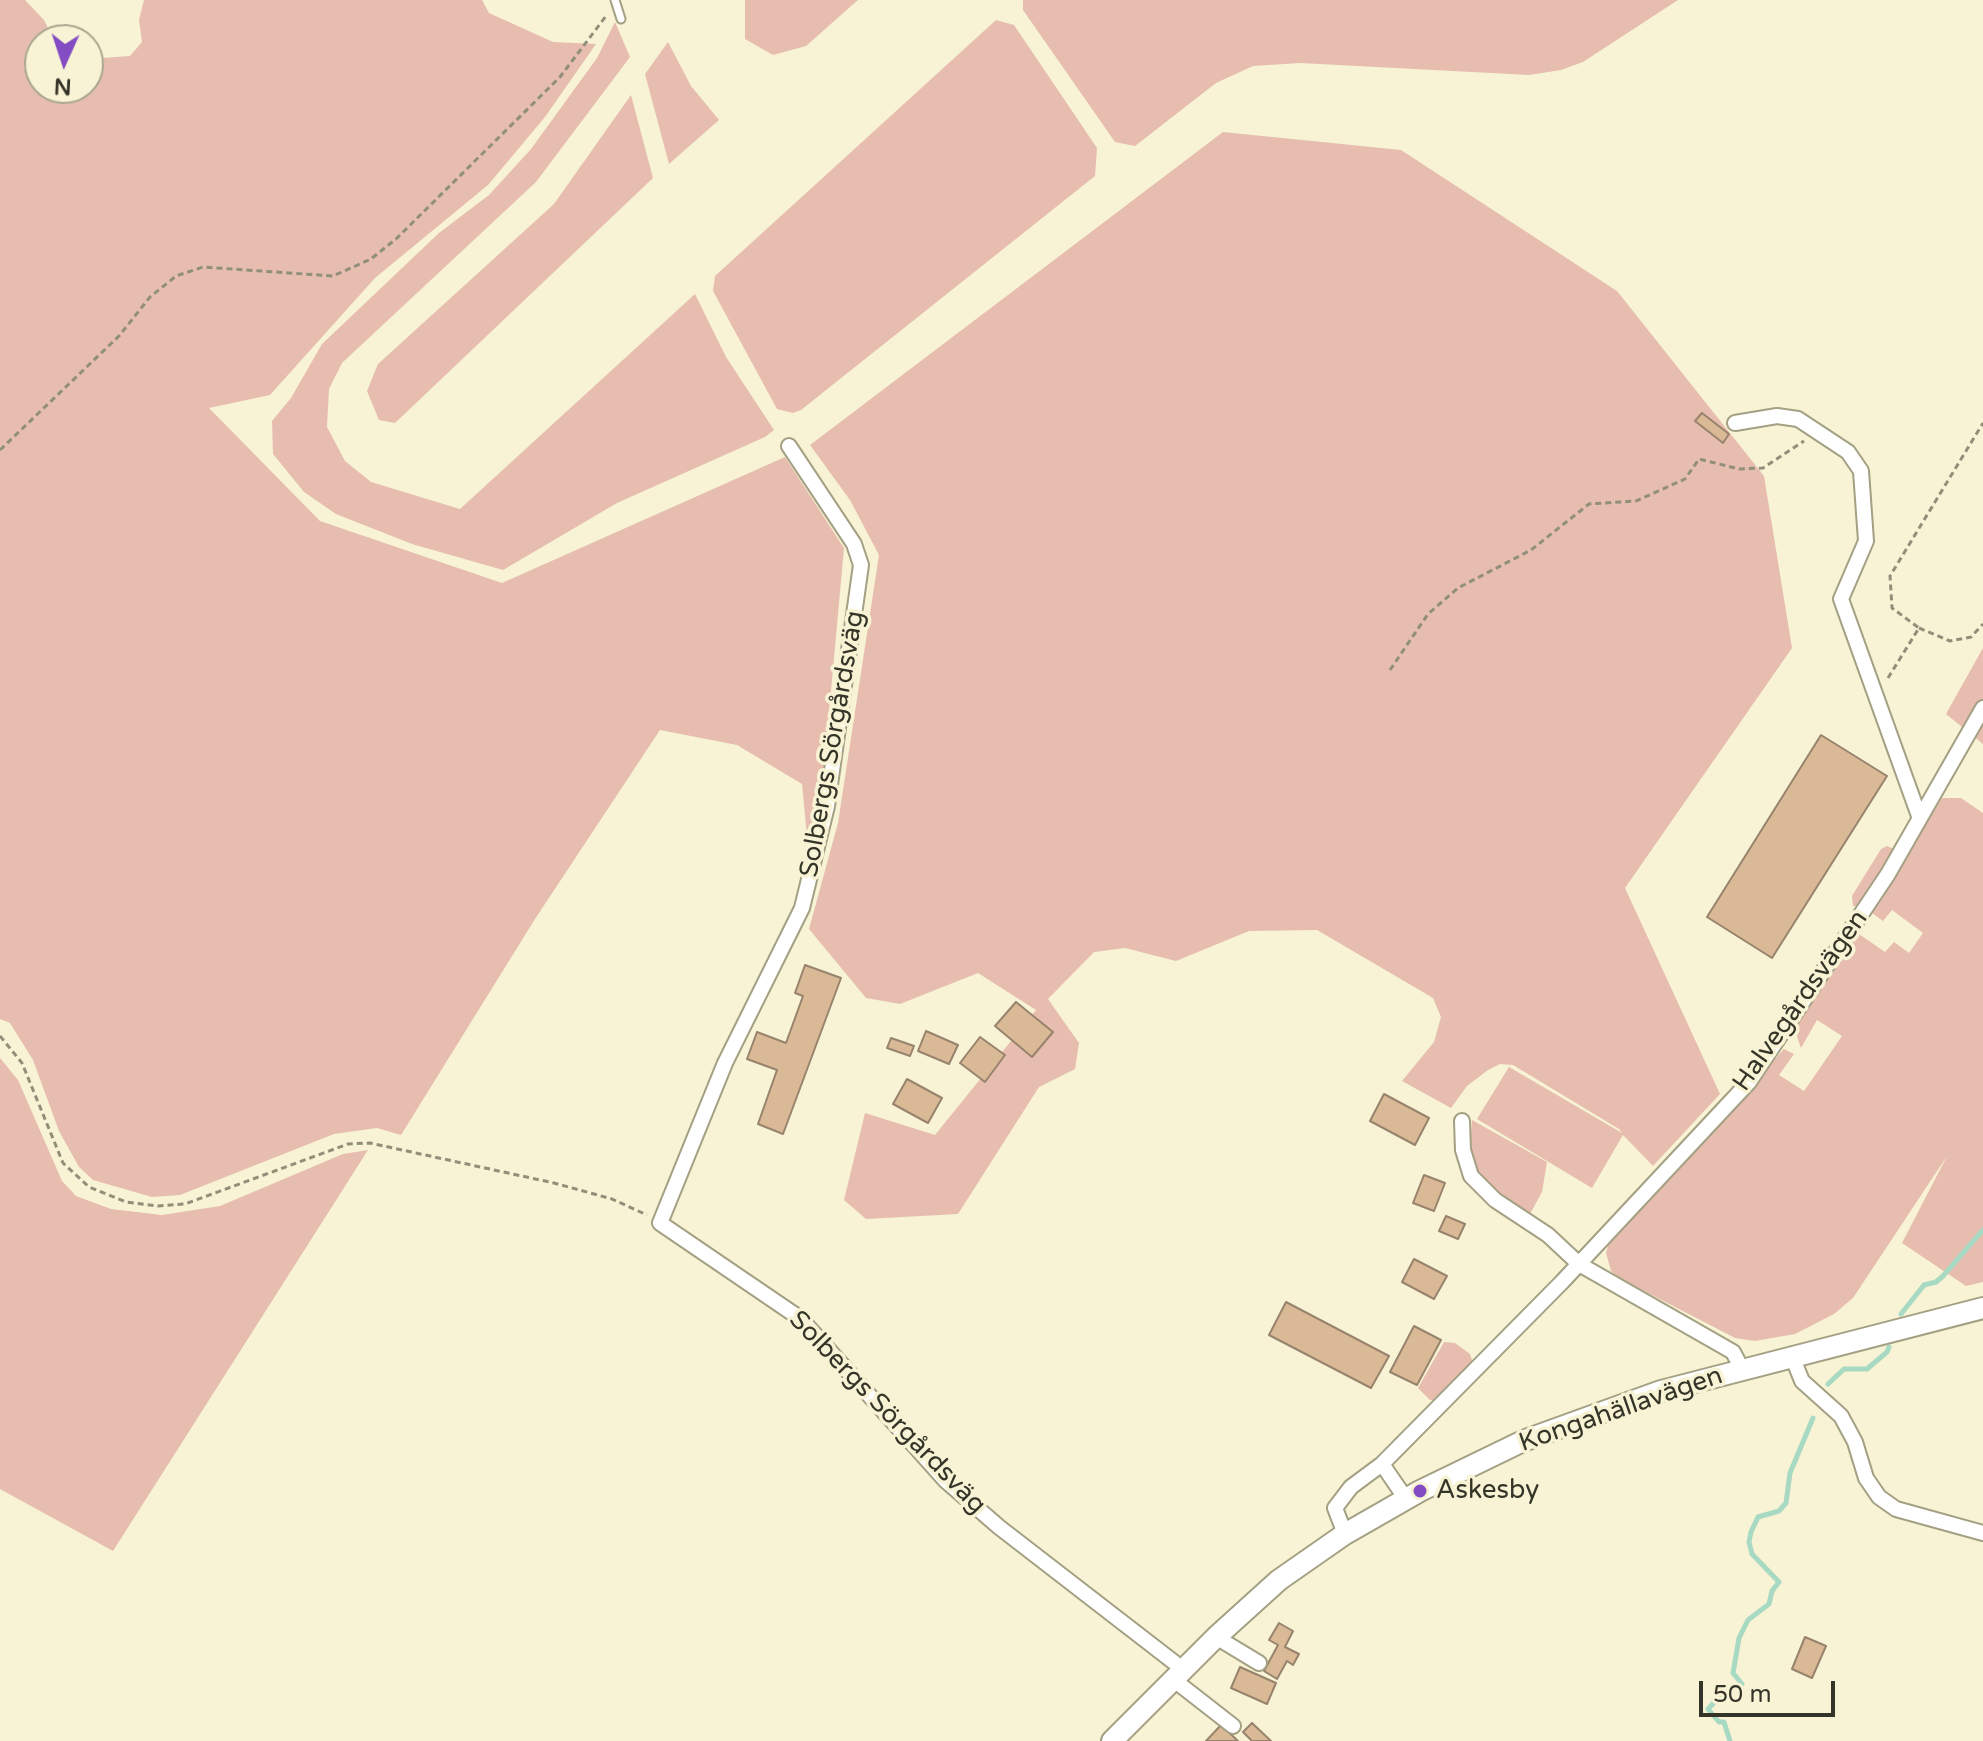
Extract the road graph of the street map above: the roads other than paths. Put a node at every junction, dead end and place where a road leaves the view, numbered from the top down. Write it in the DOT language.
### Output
graph roads {
  1 [pos="615,0"];
  2 [pos="621,19"];
  3 [pos="1735,423"];
  4 [pos="789,446"];
  5 [pos="1983,708"];
  6 [pos="1919,816"];
  7 [pos="1462,1121"];
  8 [pos="1579,1264"];
  9 [pos="1983,1308"];
  10 [pos="1792,1356"];
  11 [pos="1742,1369"];
  12 [pos="1382,1464"];
  13 [pos="1406,1499"];
  14 [pos="1983,1533"];
  15 [pos="1345,1534"];
  16 [pos="1216,1637"];
  17 [pos="1259,1663"];
  18 [pos="1179,1675"];
  19 [pos="1233,1726"];
  20 [pos="1112,1741"];
  1 -- 2 [label="lane"];
  3 -- 6 [label="street"];
  4 -- 18 [label="street, Solbergs Sörgårdsväg"];
  5 -- 6 [label="street, Halvegårdsvägen"];
  6 -- 8 [label="street, Halvegårdsvägen"];
  7 -- 8 [label="street"];
  8 -- 11 [label="street"];
  8 -- 12 [label="street, Halvegårdsvägen"];
  9 -- 10 [label="street, Kongahällavägen"];
  10 -- 11 [label="street, Kongahällavägen"];
  10 -- 14 [label="street"];
  11 -- 13 [label="street, Kongahällavägen"];
  12 -- 13 [label="street"];
  12 -- 15 [label="street, Halvegårdsvägen"];
  13 -- 15 [label="street, Kongahällavägen"];
  15 -- 16 [label="street, Kongahällavägen"];
  16 -- 17 [label="street"];
  16 -- 18 [label="street, Kongahällavägen"];
  18 -- 19 [label="street, Solbergs Sörgårdsväg"];
  18 -- 20 [label="street, Kongahällavägen"];
}
